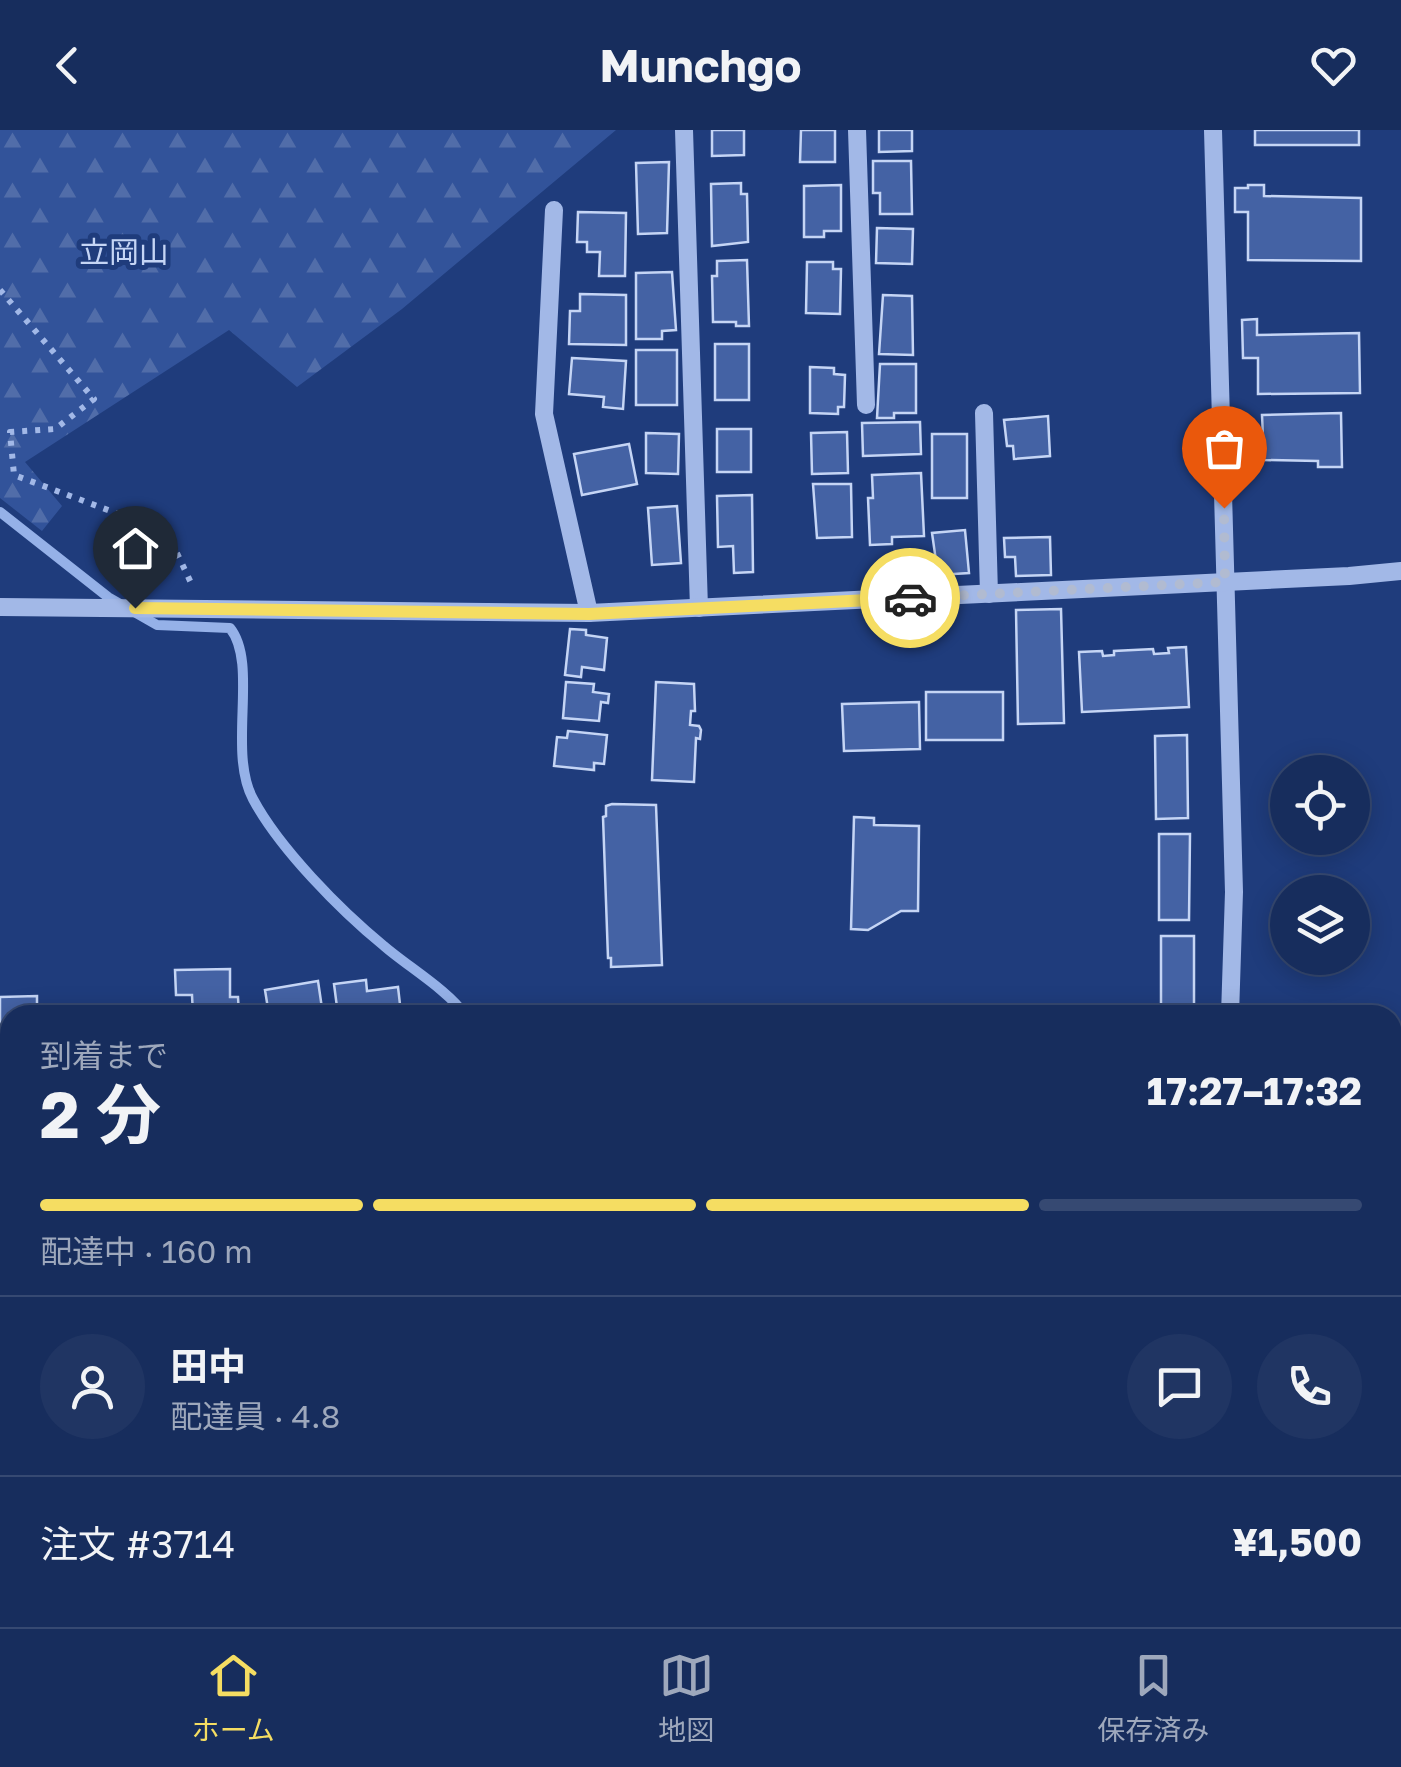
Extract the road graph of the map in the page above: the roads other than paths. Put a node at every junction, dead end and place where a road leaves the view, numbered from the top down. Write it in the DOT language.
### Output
graph roads {
  1 [pos="684,130"];
  2 [pos="857,130"];
  3 [pos="1212,130"];
  4 [pos="554,210"];
  5 [pos="866,406"];
  6 [pos="984,413"];
  7 [pos="1401,571"];
  8 [pos="1225,582"];
  9 [pos="989,594"];
  10 [pos="0,607"];
  11 [pos="698,608"];
  12 [pos="589,614"];
  13 [pos="1230,1005"];
  1 -- 11 [label="street"];
  2 -- 5 [label="street"];
  3 -- 8 [label="street"];
  4 -- 12 [label="street"];
  6 -- 9 [label="street"];
  7 -- 8 [label="street"];
  8 -- 9 [label="street"];
  8 -- 13 [label="street"];
  9 -- 11 [label="street"];
  10 -- 12 [label="street"];
  11 -- 12 [label="street"];
}
